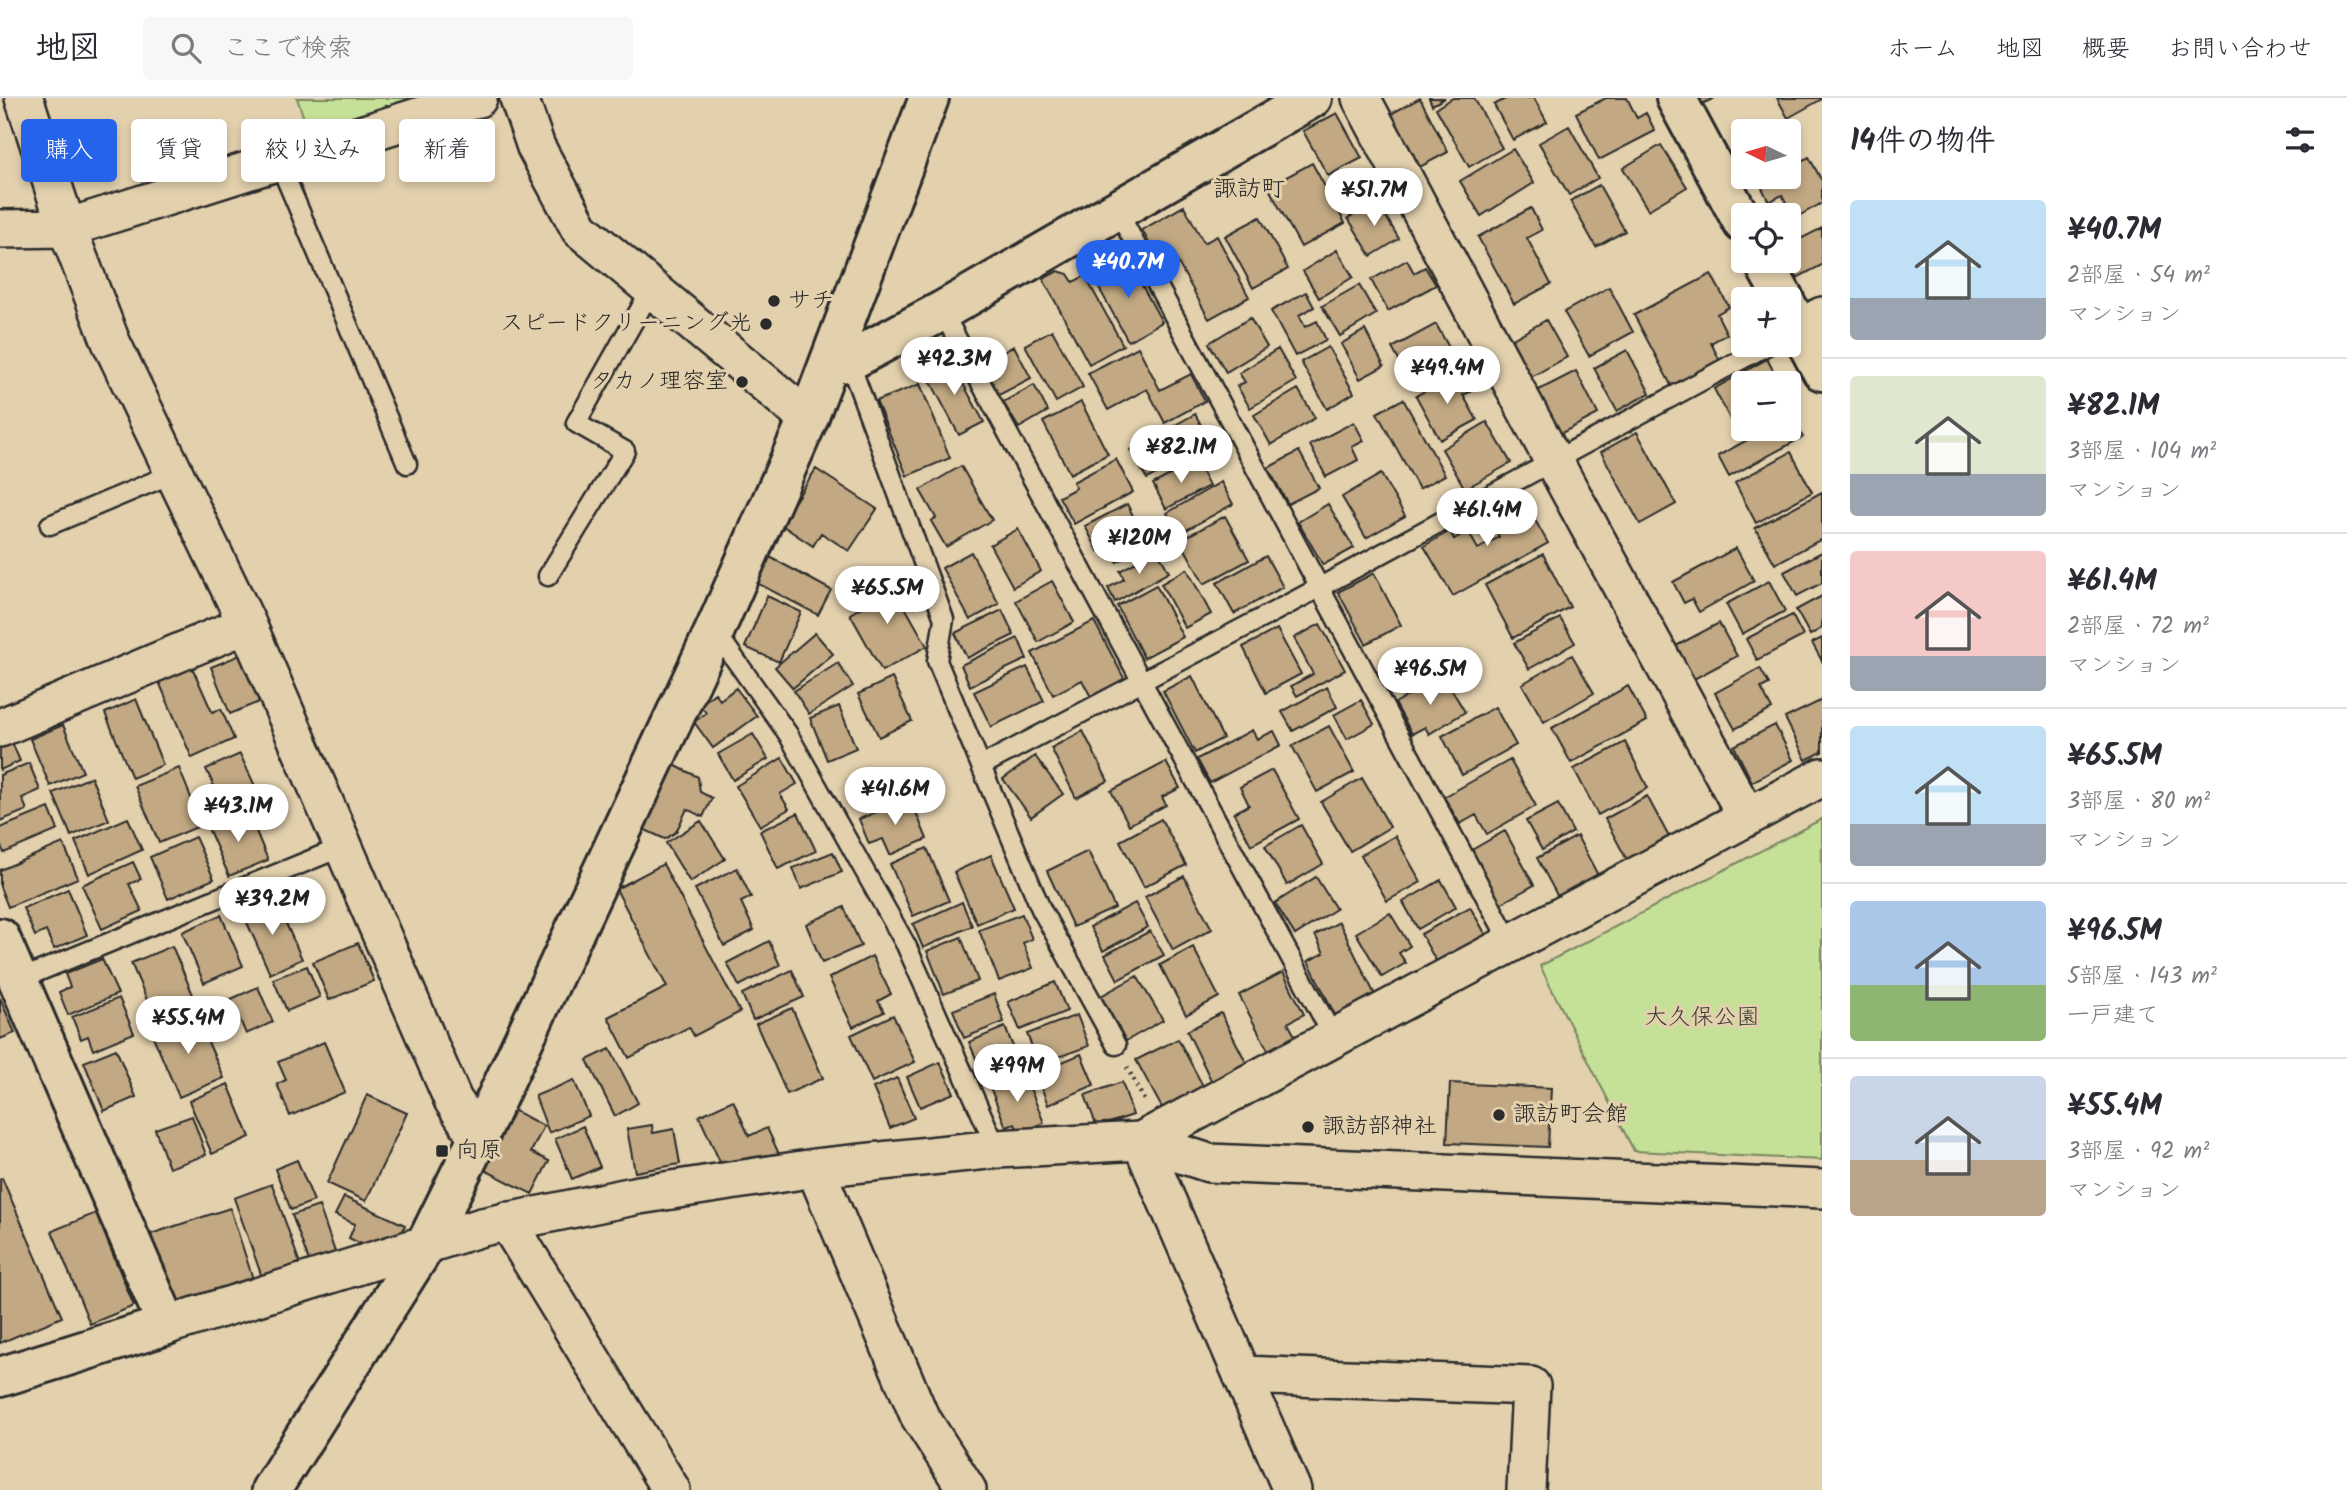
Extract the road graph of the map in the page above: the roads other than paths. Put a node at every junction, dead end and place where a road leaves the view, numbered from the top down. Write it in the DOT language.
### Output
graph roads {
  1 [pos="24,98"];
  2 [pos="478,98"];
  3 [pos="519,98"];
  4 [pos="1312,98"];
  5 [pos="1361,98"];
  6 [pos="1676,98"];
  7 [pos="927,99"];
  8 [pos="385,126"];
  9 [pos="241,171"];
  10 [pos="288,182"];
  11 [pos="1732,203"];
  12 [pos="1117,210"];
  13 [pos="67,228"];
  14 [pos="0,229"];
  15 [pos="651,290"];
  16 [pos="942,311"];
  17 [pos="1801,337"];
  18 [pos="1731,357"];
  19 [pos="839,363"];
  20 [pos="1822,371"];
  21 [pos="807,419"];
  22 [pos="1553,460"];
  23 [pos="407,464"];
  24 [pos="174,473"];
  25 [pos="50,525"];
  26 [pos="548,576"];
  27 [pos="1320,587"];
  28 [pos="247,624"];
  29 [pos="715,630"];
  30 [pos="1141,682"];
  31 [pos="0,728"];
  32 [pos="981,766"];
  33 [pos="1822,778"];
  34 [pos="1747,817"];
  35 [pos="342,847"];
  36 [pos="0,938"];
  37 [pos="1511,944"];
  38 [pos="18,980"];
  39 [pos="1334,1038"];
  40 [pos="1116,1045"];
  41 [pos="1150,1136"];
  42 [pos="478,1138"];
  43 [pos="997,1149"];
  44 [pos="815,1168"];
  45 [pos="1822,1189"];
  46 [pos="506,1221"];
  47 [pos="425,1246"];
  48 [pos="167,1325"];
  49 [pos="1242,1375"];
  50 [pos="0,1377"];
  51 [pos="662,1488"];
  52 [pos="271,1490"];
  53 [pos="967,1490"];
  54 [pos="1292,1490"];
  55 [pos="1526,1490"];
  1 -- 13 [label="street"];
  2 -- 8 [label="street"];
  3 -- 15 [label="street"];
  4 -- 12 [label="street"];
  5 -- 22 [label="street"];
  6 -- 11 [label="street"];
  7 -- 19 [label="street"];
  9 -- 13 [label="street"];
  10 -- 23 [label="lane"];
  12 -- 16 [label="street"];
  12 -- 27 [label="lane"];
  13 -- 14 [label="street"];
  13 -- 24 [label="street"];
  15 -- 21 [label="street"];
  15 -- 26 [label="lane"];
  16 -- 19 [label="street"];
  16 -- 30 [label="lane"];
  17 -- 20 [label="street"];
  18 -- 22 [label="lane"];
  19 -- 21 [label="street"];
  19 -- 32 [label="lane"];
  21 -- 29 [label="street"];
  22 -- 27 [label="lane"];
  22 -- 34 [label="street"];
  24 -- 25 [label="lane"];
  24 -- 28 [label="street"];
  27 -- 30 [label="lane"];
  27 -- 37 [label="lane"];
  28 -- 31 [label="street"];
  28 -- 35 [label="street"];
  29 -- 42 [label="street"];
  29 -- 43 [label="lane"];
  30 -- 32 [label="lane"];
  30 -- 39 [label="lane"];
  32 -- 40 [label="lane"];
  33 -- 34 [label="street"];
  34 -- 37 [label="street"];
  35 -- 38 [label="lane"];
  35 -- 42 [label="street"];
  36 -- 38 [label="street"];
  37 -- 39 [label="street"];
  38 -- 48 [label="street"];
  39 -- 41 [label="street"];
  41 -- 43 [label="street"];
  41 -- 45 [label="street"];
  41 -- 49 [label="street"];
  42 -- 47 [label="street"];
  43 -- 44 [label="street"];
  44 -- 46 [label="street"];
  44 -- 53 [label="street"];
  46 -- 47 [label="street"];
  46 -- 51 [label="street"];
  47 -- 48 [label="street"];
  47 -- 52 [label="street"];
  48 -- 50 [label="street"];
  49 -- 54 [label="street"];
  49 -- 55 [label="street"];
}
